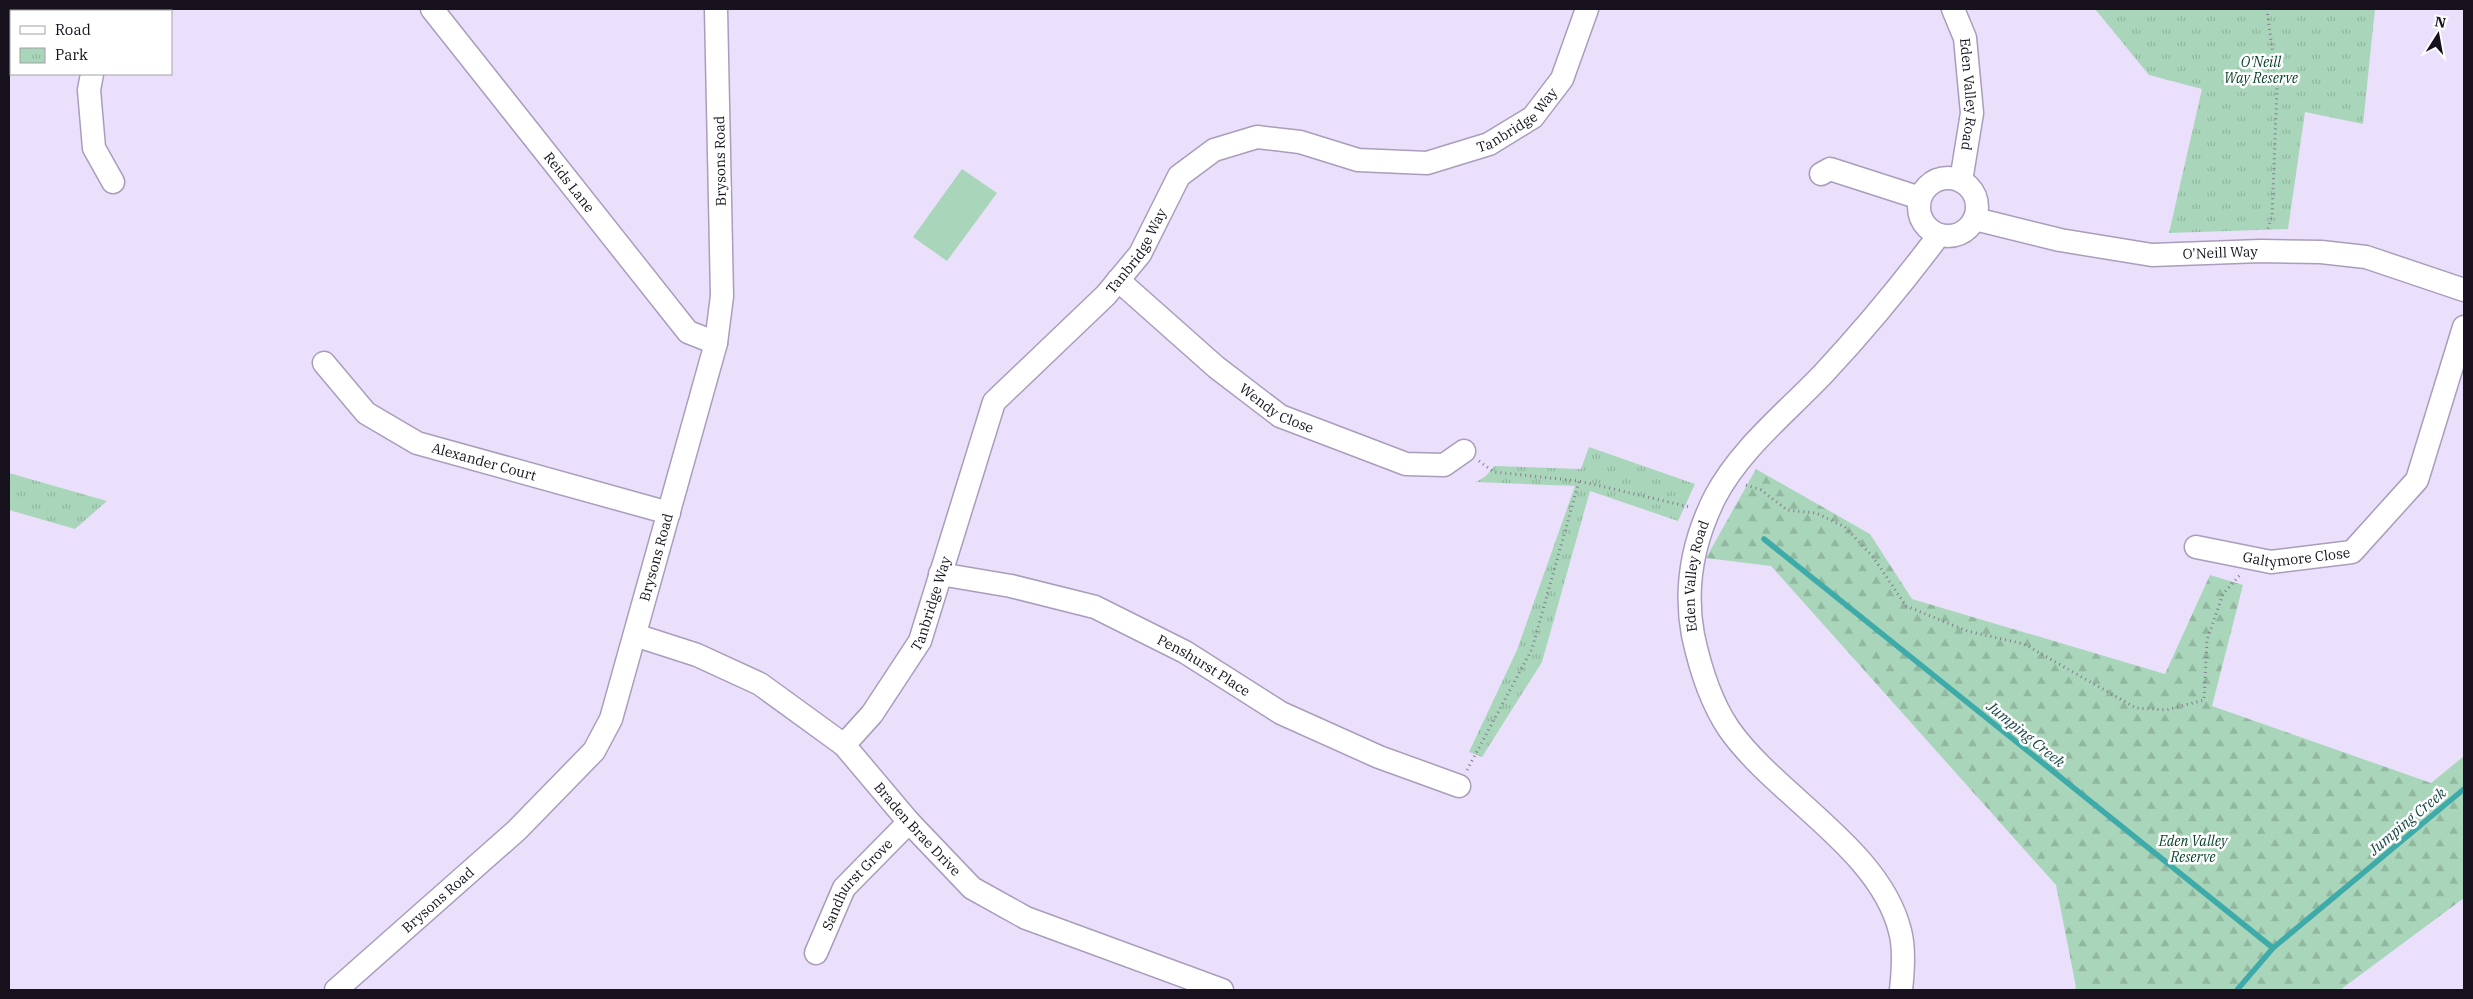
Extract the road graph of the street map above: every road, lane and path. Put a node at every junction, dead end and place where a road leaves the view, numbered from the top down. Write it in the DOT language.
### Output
graph roads {
  1 [pos="432,9"];
  2 [pos="716,9"];
  3 [pos="1587,9"];
  4 [pos="1953,9"];
  5 [pos="2267,9"];
  6 [pos="92,75"];
  7 [pos="1826,168"];
  8 [pos="1961,181"];
  9 [pos="113,182"];
  10 [pos="1920,198"];
  11 [pos="1975,219"];
  12 [pos="1938,235"];
  13 [pos="2261,251"];
  14 [pos="1118,280"];
  15 [pos="2464,290"];
  16 [pos="2464,327"];
  17 [pos="716,343"];
  18 [pos="324,363"];
  19 [pos="1464,451"];
  20 [pos="1725,478"];
  21 [pos="1579,481"];
  22 [pos="1708,511"];
  23 [pos="669,513"];
  24 [pos="2196,546"];
  25 [pos="2254,560"];
  26 [pos="940,574"];
  27 [pos="635,635"];
  28 [pos="844,745"];
  29 [pos="1459,786"];
  30 [pos="909,822"];
  31 [pos="816,953"];
  32 [pos="336,990"];
  33 [pos="1222,990"];
  34 [pos="1901,990"];
  1 -- 17 [label="street, Reids Lane"];
  2 -- 17 [label="street, Brysons Road"];
  3 -- 14 [label="street, Tanbridge Way"];
  4 -- 8 [label="street, Eden Valley Road"];
  5 -- 13 [label="path"];
  6 -- 9 [label="street"];
  7 -- 10 [label="street"];
  8 -- 10 [label="street"];
  8 -- 11 [label="street"];
  10 -- 12 [label="street"];
  11 -- 12 [label="street"];
  11 -- 13 [label="street, O'Neill Way"];
  12 -- 20 [label="street, Eden Valley Road"];
  13 -- 15 [label="street, O'Neill Way"];
  14 -- 19 [label="street, Wendy Close"];
  14 -- 26 [label="street, Tanbridge Way"];
  16 -- 25 [label="street, Galtymore Close"];
  17 -- 23 [label="street, Brysons Road"];
  18 -- 23 [label="street, Alexander Court"];
  19 -- 21 [label="path"];
  20 -- 22 [label="street, Eden Valley Road"];
  20 -- 25 [label="path"];
  21 -- 22 [label="path"];
  21 -- 29 [label="path"];
  22 -- 34 [label="street, Eden Valley Road"];
  23 -- 27 [label="street, Brysons Road"];
  24 -- 25 [label="street, Galtymore Close"];
  26 -- 28 [label="street, Tanbridge Way"];
  26 -- 29 [label="street, Penshurst Place"];
  27 -- 28 [label="street, Braden Brae Drive"];
  27 -- 32 [label="street, Brysons Road"];
  28 -- 30 [label="street, Braden Brae Drive"];
  30 -- 31 [label="street, Sandhurst Grove"];
  30 -- 33 [label="street, Braden Brae Drive"];
}
